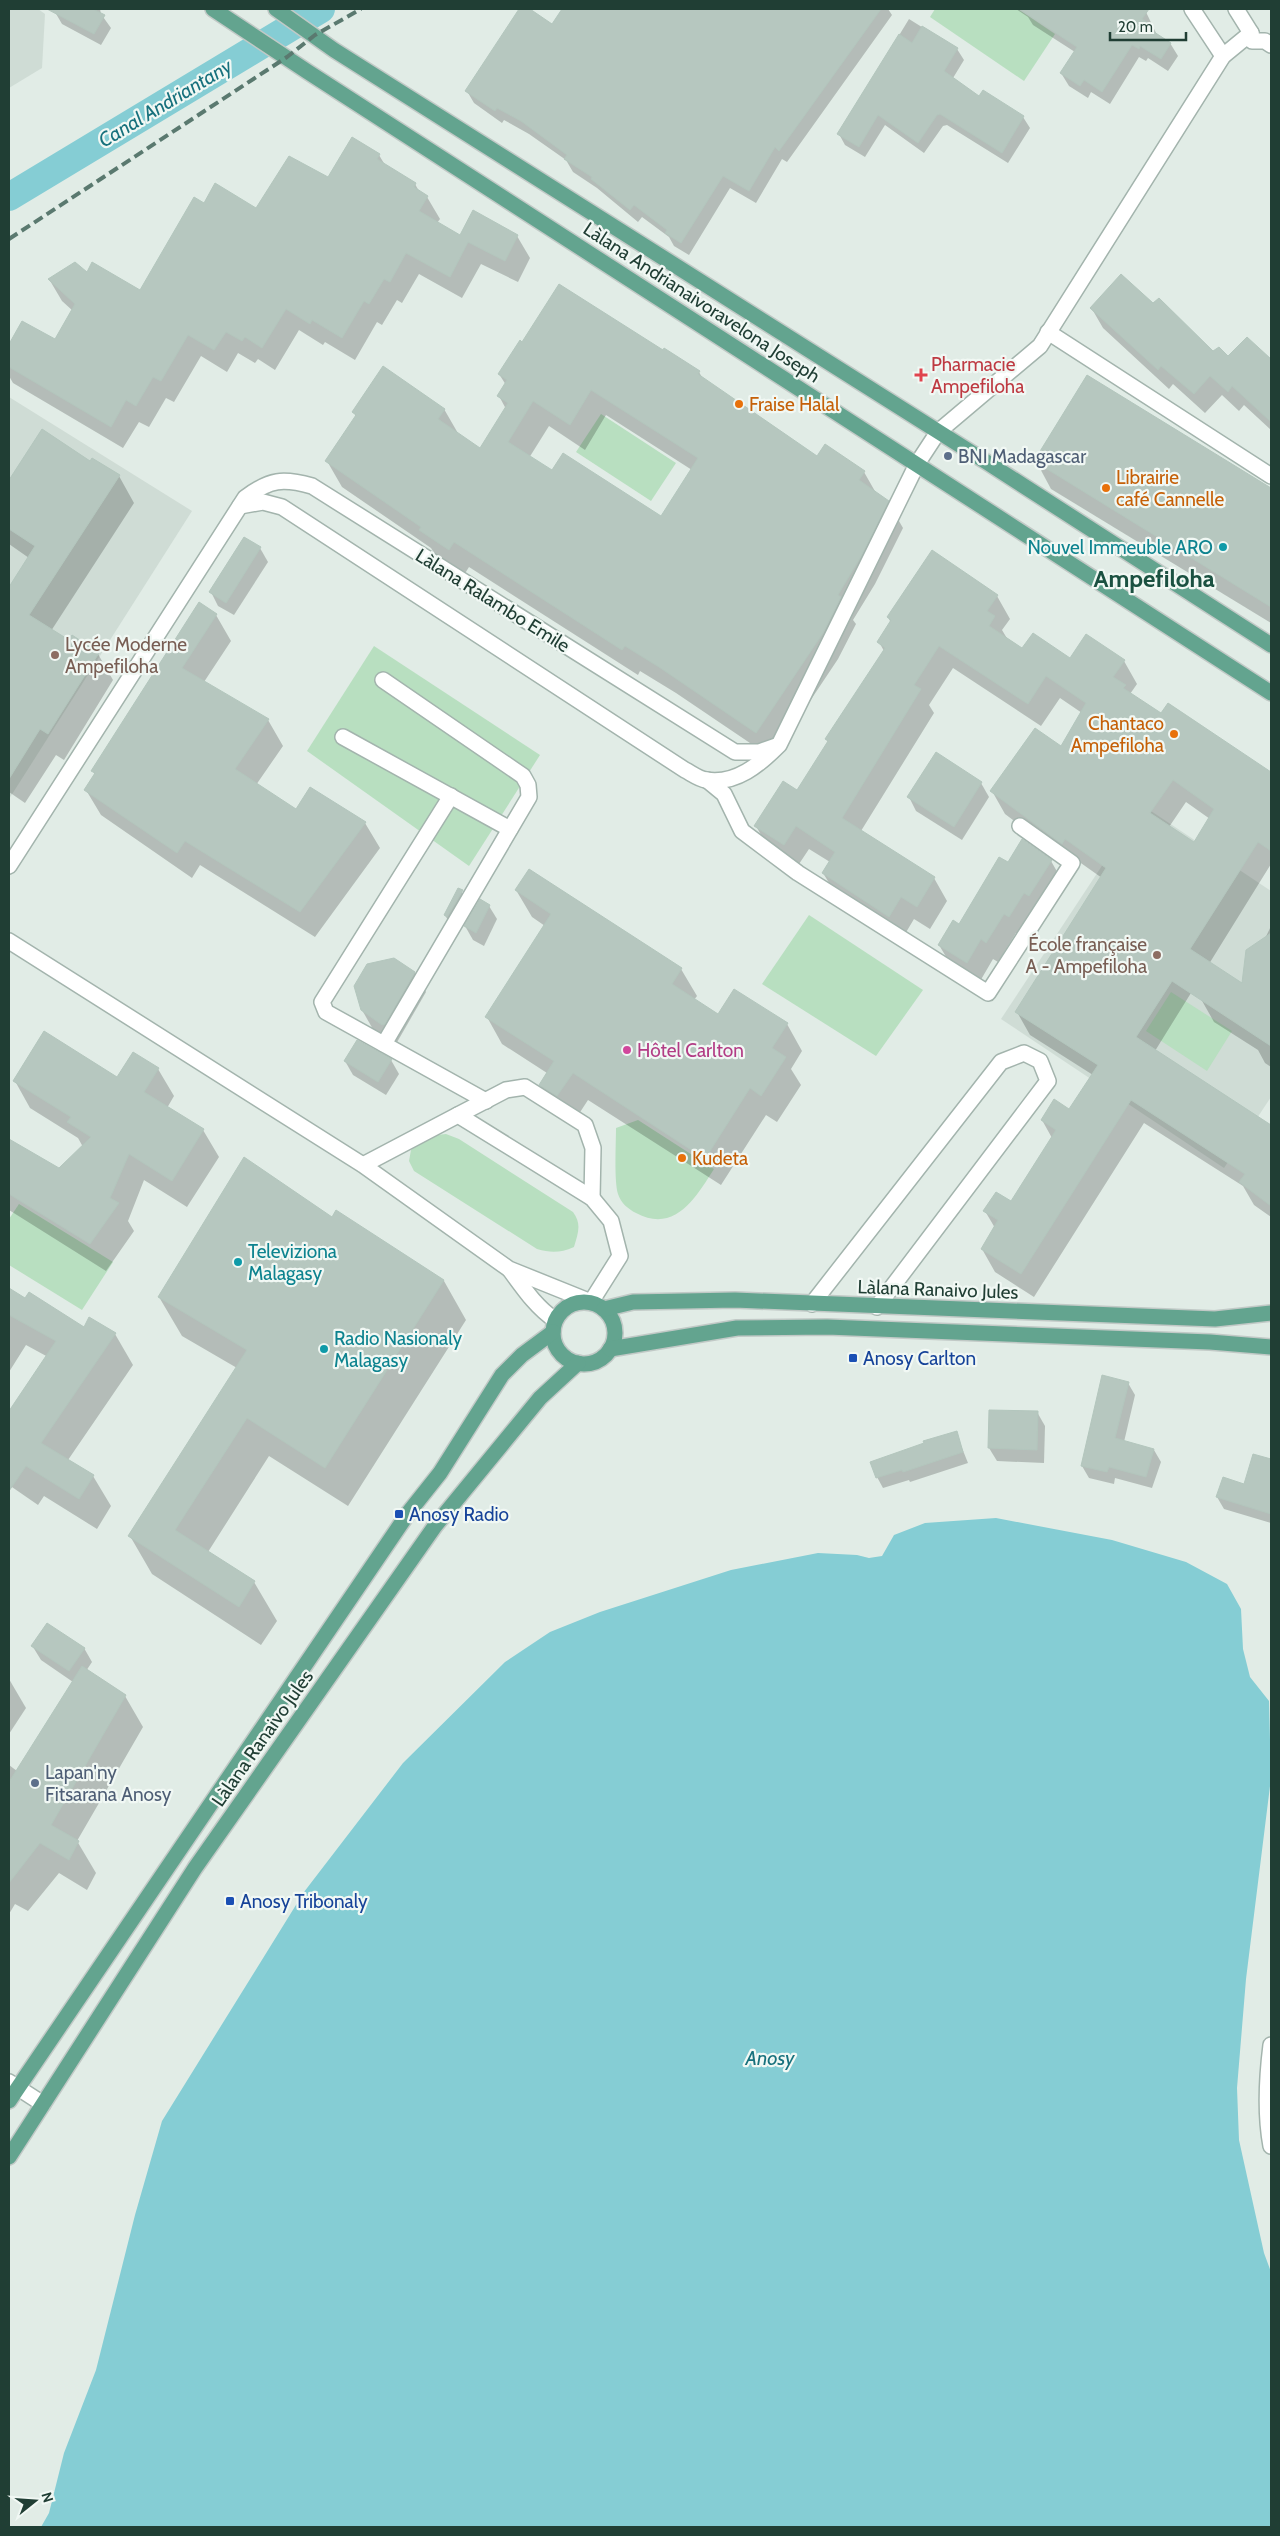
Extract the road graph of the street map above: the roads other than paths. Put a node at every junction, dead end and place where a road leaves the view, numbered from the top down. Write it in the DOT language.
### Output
graph roads {
  1 [pos="213,9"];
  2 [pos="276,9"];
  3 [pos="1192,9"];
  4 [pos="1236,9"];
  5 [pos="1250,33"];
  6 [pos="1268,43"];
  7 [pos="1223,56"];
  8 [pos="1048,332"];
  9 [pos="938,432"];
  10 [pos="917,464"];
  11 [pos="1271,476"];
  12 [pos="243,502"];
  13 [pos="1271,646"];
  14 [pos="383,680"];
  15 [pos="1271,694"];
  16 [pos="343,736"];
  17 [pos="779,745"];
  18 [pos="707,780"];
  19 [pos="451,796"];
  20 [pos="1020,826"];
  21 [pos="510,830"];
  22 [pos="9,866"];
  23 [pos="9,941"];
  24 [pos="384,1044"];
  25 [pos="486,1101"];
  26 [pos="458,1115"];
  27 [pos="363,1164"];
  28 [pos="592,1198"];
  29 [pos="509,1269"];
  30 [pos="812,1304"];
  31 [pos="597,1306"];
  32 [pos="877,1307"];
  33 [pos="1271,1313"];
  34 [pos="554,1326"];
  35 [pos="1271,1347"];
  36 [pos="610,1349"];
  37 [pos="578,1363"];
  38 [pos="1271,2045"];
  39 [pos="13,2084"];
  40 [pos="9,2101"];
  41 [pos="44,2104"];
  42 [pos="1271,2146"];
  43 [pos="9,2157"];
  1 -- 10 [label="main road, Làlana Andrianaivoravelona Joseph"];
  2 -- 9 [label="main road, Làlana Andrianaivoravelona Joseph"];
  3 -- 7 [label="street"];
  4 -- 5 [label="street"];
  5 -- 6 [label="street"];
  5 -- 7 [label="street"];
  7 -- 8 [label="street"];
  8 -- 9 [label="street"];
  8 -- 11 [label="street"];
  9 -- 10 [label="street"];
  9 -- 13 [label="main road, Làlana Andrianaivoravelona Joseph"];
  10 -- 15 [label="main road, Làlana Andrianaivoravelona Joseph"];
  10 -- 17 [label="street"];
  12 -- 17 [label="street, Làlana Ralambo Emile"];
  12 -- 18 [label="street"];
  12 -- 22 [label="street"];
  14 -- 21 [label="street"];
  16 -- 19 [label="street"];
  17 -- 18 [label="street"];
  18 -- 20 [label="street"];
  19 -- 21 [label="street"];
  19 -- 24 [label="street"];
  21 -- 24 [label="street"];
  23 -- 27 [label="street"];
  24 -- 25 [label="street"];
  25 -- 26 [label="street"];
  25 -- 28 [label="street"];
  26 -- 27 [label="street"];
  26 -- 28 [label="street"];
  27 -- 29 [label="street"];
  28 -- 31 [label="street"];
  29 -- 31 [label="street"];
  29 -- 34 [label="street"];
  30 -- 31 [label="main road, Làlana Ranaivo Jules"];
  30 -- 32 [label="main road, Làlana Ranaivo Jules"];
  30 -- 32 [label="street"];
  31 -- 34 [label="main road"];
  31 -- 36 [label="main road"];
  32 -- 33 [label="main road, Làlana Ranaivo Jules"];
  34 -- 37 [label="main road"];
  34 -- 39 [label="main road, Làlana Ranaivo Jules"];
  35 -- 36 [label="main road"];
  36 -- 37 [label="main road"];
  37 -- 41 [label="main road, Làlana Ranaivo Jules"];
  38 -- 42 [label="street"];
  39 -- 40 [label="main road, Làlana Ranaivo Jules"];
  39 -- 41 [label="street"];
  41 -- 43 [label="main road, Làlana Ranaivo Jules"];
}
